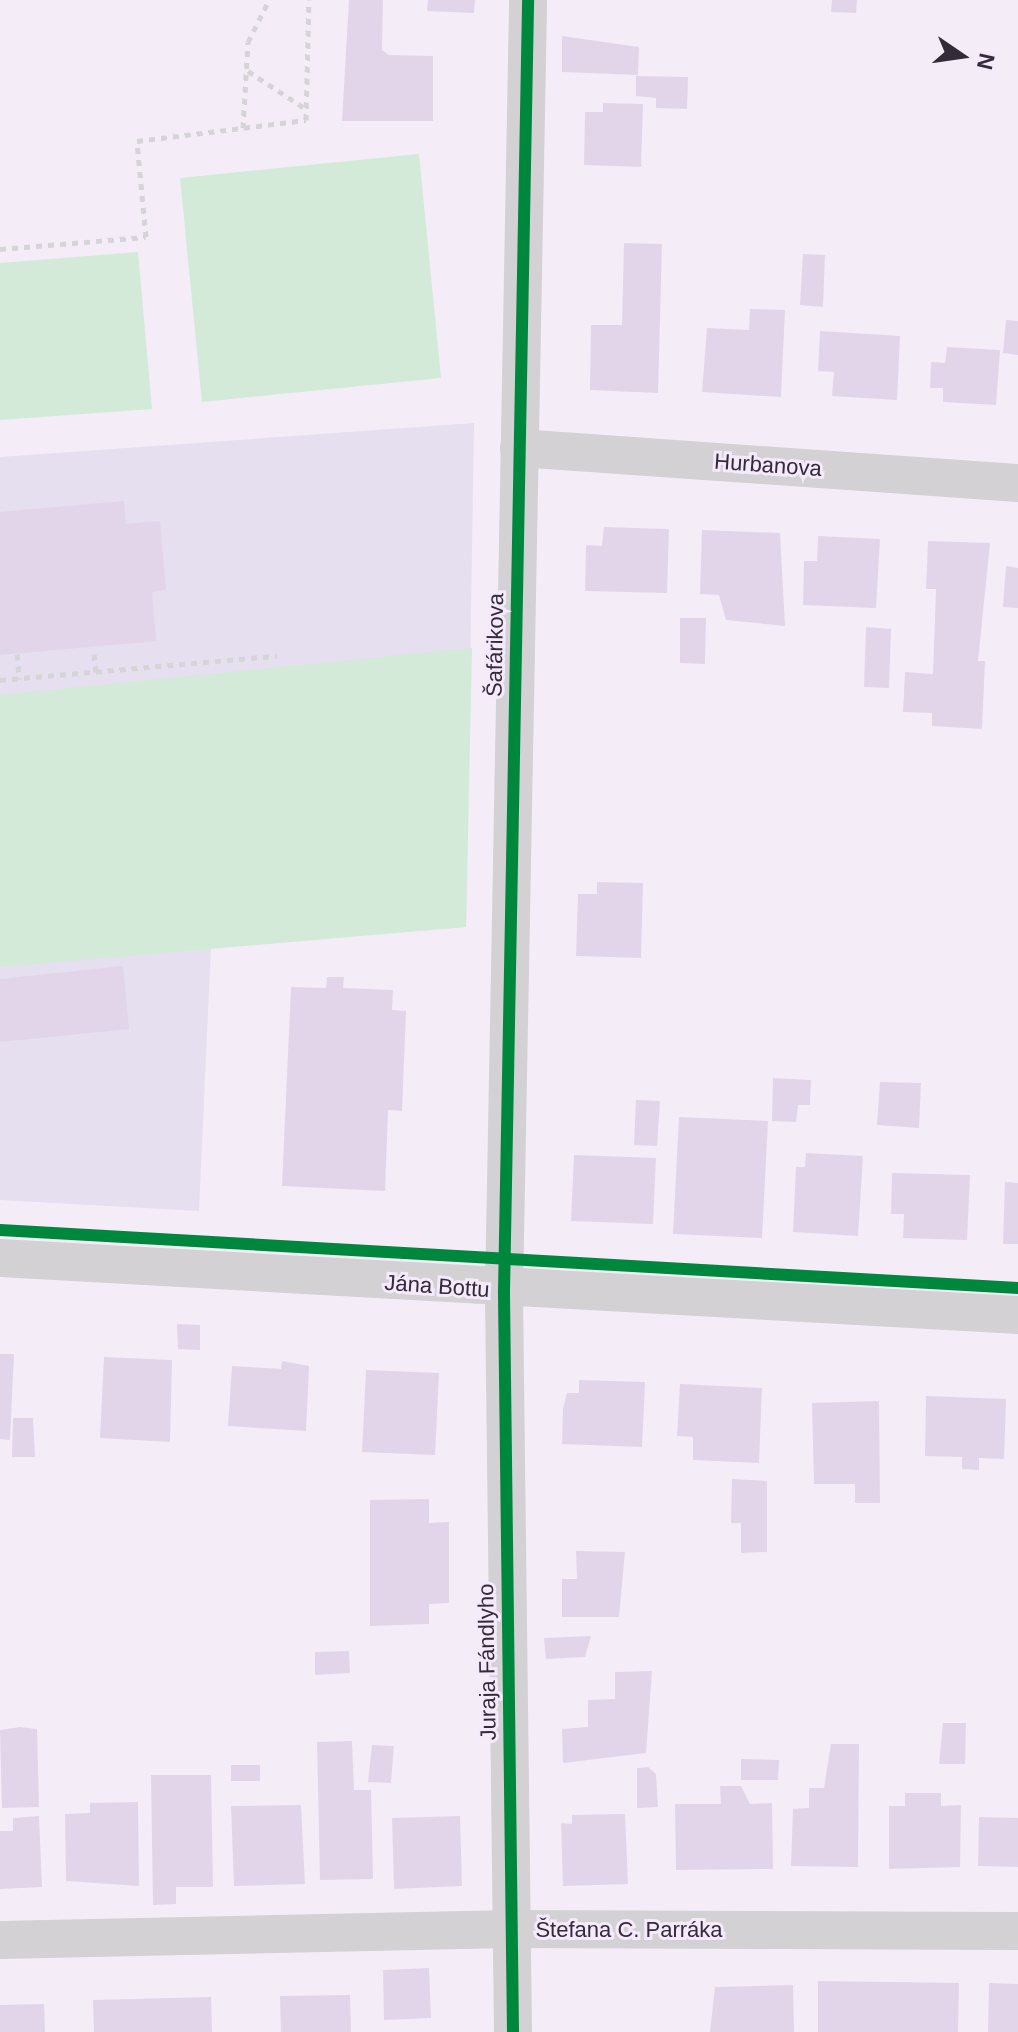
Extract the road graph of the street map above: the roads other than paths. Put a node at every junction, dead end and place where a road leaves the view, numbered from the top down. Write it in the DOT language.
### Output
graph roads {
  1 [pos="528,0"];
  2 [pos="519,448"];
  3 [pos="1018,483"];
  4 [pos="0,1258"];
  5 [pos="504,1291"];
  6 [pos="1018,1315"];
  7 [pos="510,1929"];
  8 [pos="1018,1931"];
  9 [pos="0,1940"];
  10 [pos="513,2032"];
  1 -- 2 [label="street, Šafárikova"];
  2 -- 3 [label="street, Hurbanova"];
  2 -- 5 [label="street, Šafárikova"];
  4 -- 5 [label="street, Jána Bottu"];
  5 -- 6 [label="street, Jána Bottu"];
  5 -- 7 [label="street, Juraja Fándlyho"];
  7 -- 8 [label="street, Štefana C. Parráka"];
  7 -- 9 [label="street, Štefana C. Parráka"];
  7 -- 10 [label="street, Juraja Fándlyho"];
}
